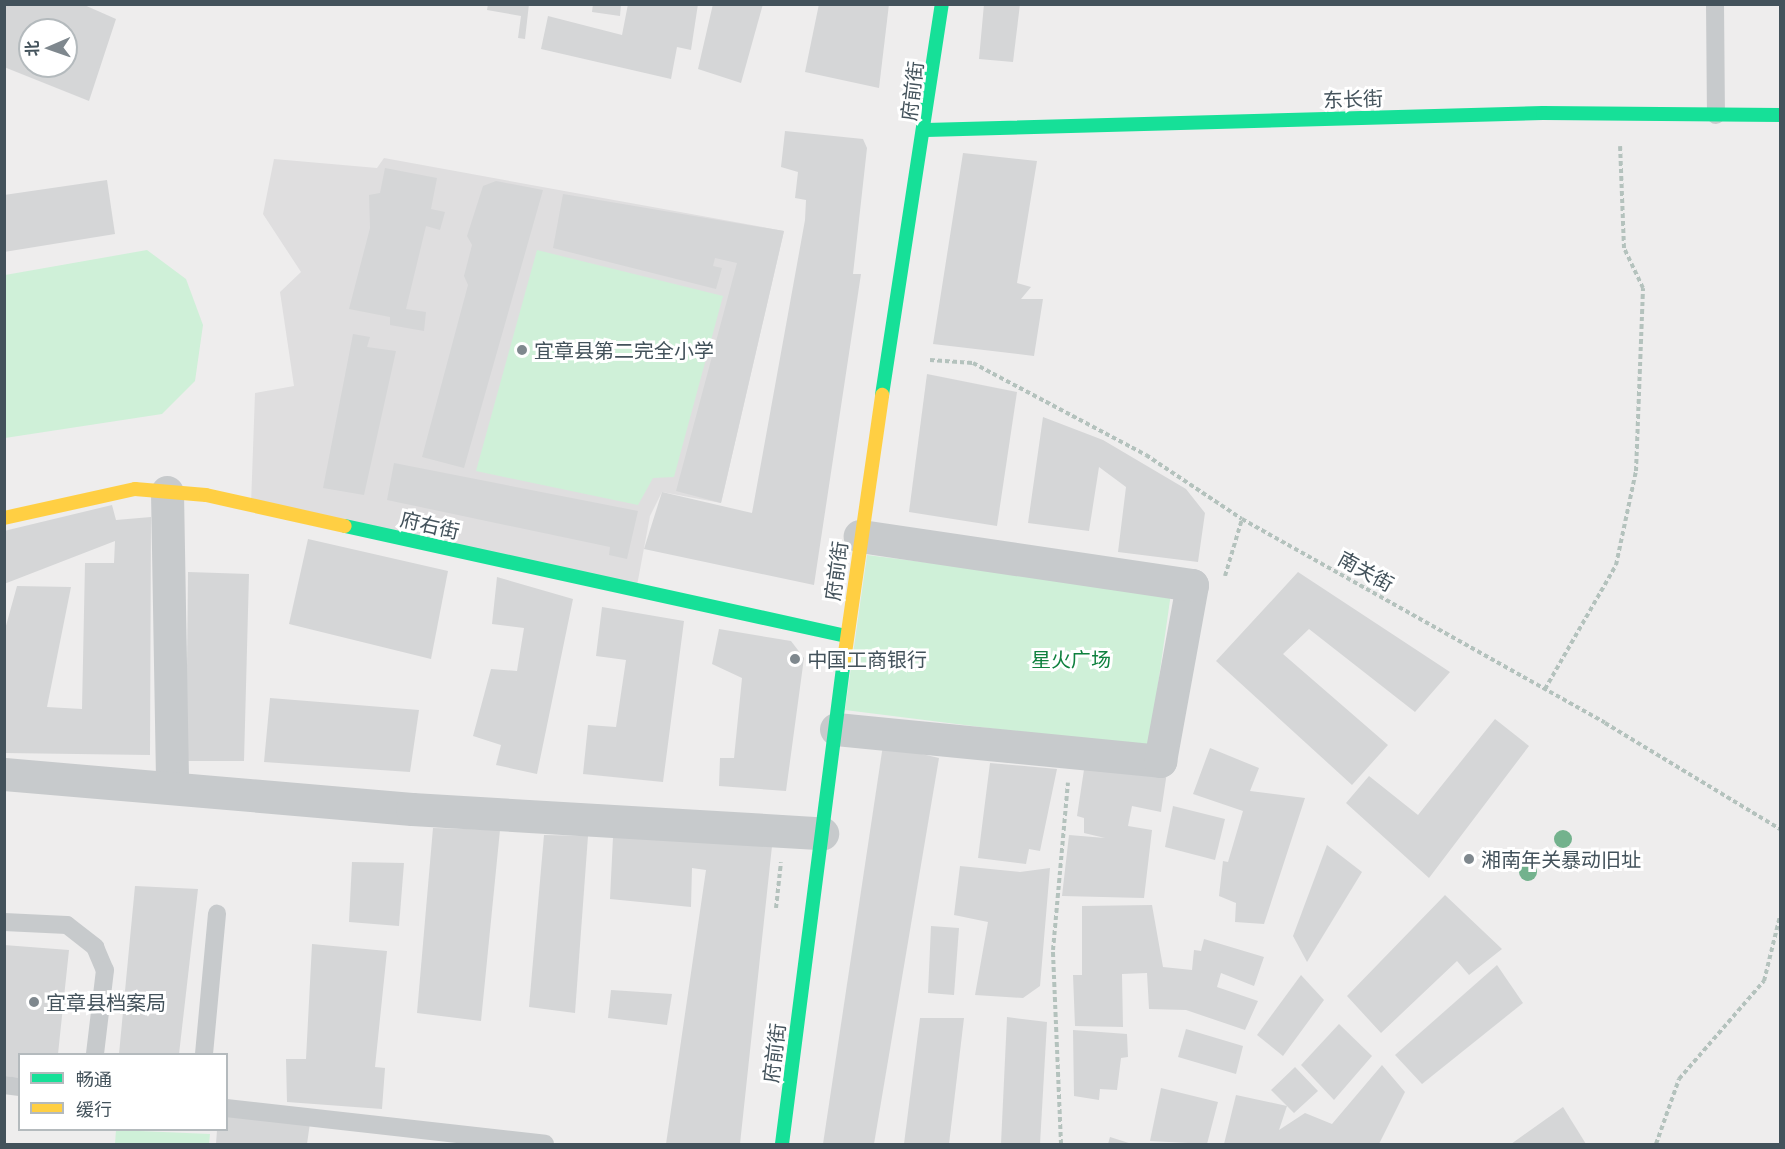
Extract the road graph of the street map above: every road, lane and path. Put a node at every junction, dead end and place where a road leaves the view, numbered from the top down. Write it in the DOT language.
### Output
graph roads {
  1 [pos="942,4"];
  2 [pos="1715,4"];
  3 [pos="1618,114"];
  4 [pos="1716,115"];
  5 [pos="1780,115"];
  6 [pos="926,130"];
  7 [pos="930,360"];
  8 [pos="167,492"];
  9 [pos="4,518"];
  10 [pos="1242,519"];
  11 [pos="860,536"];
  12 [pos="1192,585"];
  13 [pos="846,636"];
  14 [pos="1545,689"];
  15 [pos="836,729"];
  16 [pos="1071,753"];
  17 [pos="4,774"];
  18 [pos="172,788"];
  19 [pos="1780,829"];
  20 [pos="822,833"];
  21 [pos="217,914"];
  22 [pos="1780,916"];
  23 [pos="4,922"];
  24 [pos="95,1053"];
  25 [pos="204,1053"];
  26 [pos="228,1107"];
  27 [pos="544,1144"];
  28 [pos="782,1144"];
  29 [pos="1061,1144"];
  30 [pos="1656,1144"];
  1 -- 6 [label="street, 府前街"];
  2 -- 4 [label="lane"];
  3 -- 4 [label="street, 东长街"];
  3 -- 6 [label="street, 东长街"];
  3 -- 14 [label="path"];
  4 -- 5 [label="street, 东长街"];
  6 -- 11 [label="street, 府前街"];
  7 -- 10 [label="path, 南关街"];
  8 -- 9 [label="street, 府右街"];
  8 -- 13 [label="street, 府右街"];
  8 -- 18 [label="street"];
  10 -- 12 [label="path"];
  10 -- 14 [label="path, 南关街"];
  11 -- 12 [label="street"];
  11 -- 13 [label="street, 府前街"];
  12 -- 16 [label="street"];
  13 -- 15 [label="street, 府前街"];
  14 -- 19 [label="path, 南关街"];
  15 -- 16 [label="street"];
  15 -- 20 [label="street, 府前街"];
  16 -- 29 [label="path"];
  17 -- 18 [label="street"];
  18 -- 20 [label="street"];
  20 -- 28 [label="street, 府前街"];
  21 -- 25 [label="lane"];
  22 -- 30 [label="path"];
  23 -- 24 [label="lane"];
  26 -- 27 [label="lane"];
}
